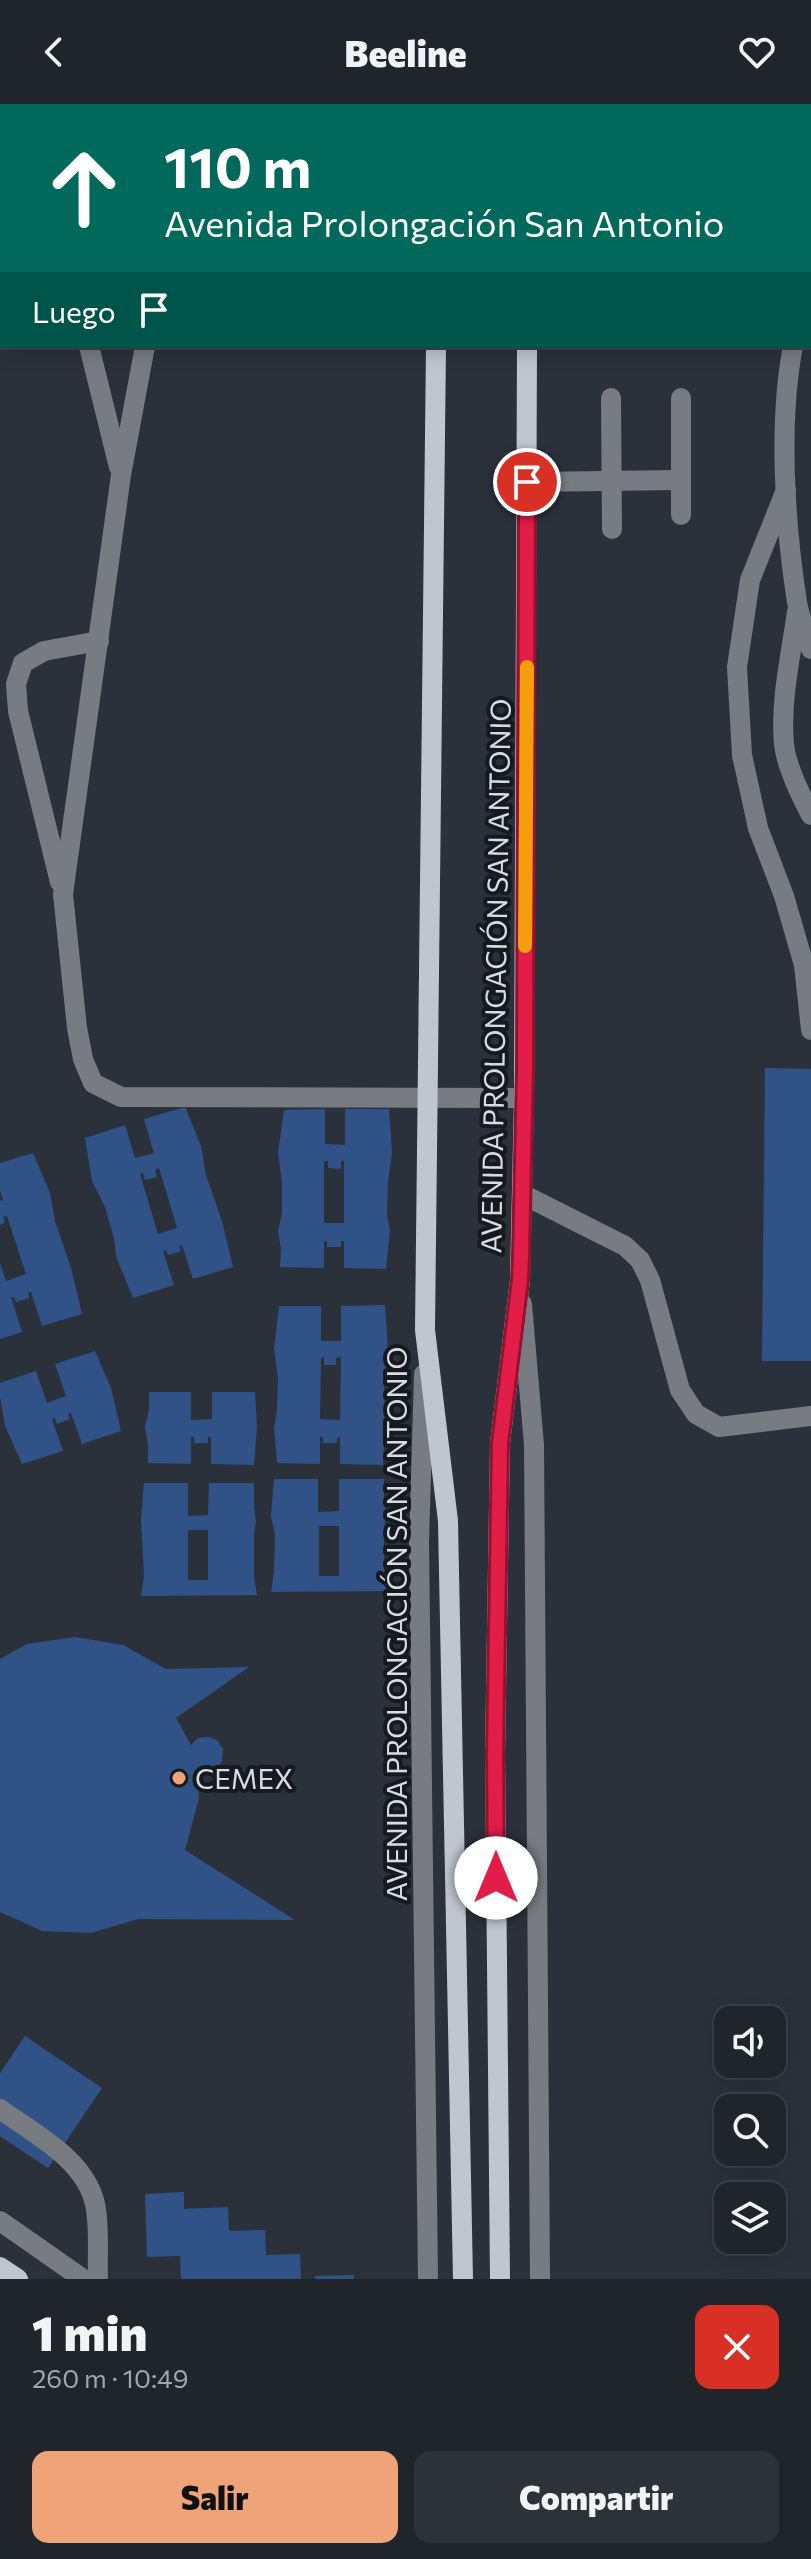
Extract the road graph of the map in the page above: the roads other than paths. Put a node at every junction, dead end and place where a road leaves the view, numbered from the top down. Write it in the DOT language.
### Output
graph roads {
  1 [pos="89,348"];
  2 [pos="145,348"];
  3 [pos="436,348"];
  4 [pos="527,348"];
  5 [pos="793,348"];
  6 [pos="611,398"];
  7 [pos="681,398"];
  8 [pos="121,475"];
  9 [pos="680,480"];
  10 [pos="612,481"];
  11 [pos="527,482"];
  12 [pos="786,490"];
  13 [pos="681,515"];
  14 [pos="612,529"];
  15 [pos="798,604"];
  16 [pos="99,641"];
  17 [pos="811,649"];
  18 [pos="811,815"];
  19 [pos="63,894"];
  20 [pos="811,1030"];
  21 [pos="430,1097"];
  22 [pos="524,1098"];
  23 [pos="522,1194"];
  24 [pos="520,1280"];
  25 [pos="425,1330"];
  26 [pos="811,1416"];
  27 [pos="0,2109"];
  28 [pos="0,2221"];
  29 [pos="83,2279"];
  30 [pos="98,2279"];
  31 [pos="428,2279"];
  32 [pos="463,2279"];
  33 [pos="500,2279"];
  34 [pos="540,2279"];
  1 -- 8 [label="street"];
  2 -- 8 [label="street"];
  3 -- 21 [label="main road, AVENIDA PROLONGACIÓN SAN ANTONIO"];
  4 -- 11 [label="main road, AVENIDA PROLONGACIÓN SAN ANTONIO"];
  5 -- 12 [label="street"];
  6 -- 10 [label="street"];
  7 -- 9 [label="street"];
  8 -- 16 [label="street"];
  9 -- 10 [label="street"];
  9 -- 13 [label="street"];
  10 -- 11 [label="street"];
  10 -- 14 [label="street"];
  11 -- 22 [label="main road, AVENIDA PROLONGACIÓN SAN ANTONIO"];
  12 -- 15 [label="street"];
  12 -- 20 [label="street"];
  15 -- 17 [label="street"];
  15 -- 18 [label="street"];
  16 -- 19 [label="street"];
  16 -- 19 [label="street"];
  19 -- 21 [label="street"];
  21 -- 22 [label="street"];
  21 -- 25 [label="main road, AVENIDA PROLONGACIÓN SAN ANTONIO"];
  22 -- 23 [label="main road, AVENIDA PROLONGACIÓN SAN ANTONIO"];
  23 -- 24 [label="main road, AVENIDA PROLONGACIÓN SAN ANTONIO"];
  23 -- 26 [label="street"];
  24 -- 33 [label="main road"];
  24 -- 34 [label="street, AVENIDA PROLONGACIÓN SAN ANTONIO"];
  25 -- 31 [label="street, AVENIDA PROLONGACIÓN SAN ANTONIO"];
  25 -- 32 [label="main road"];
  27 -- 30 [label="street"];
  28 -- 29 [label="street"];
}
